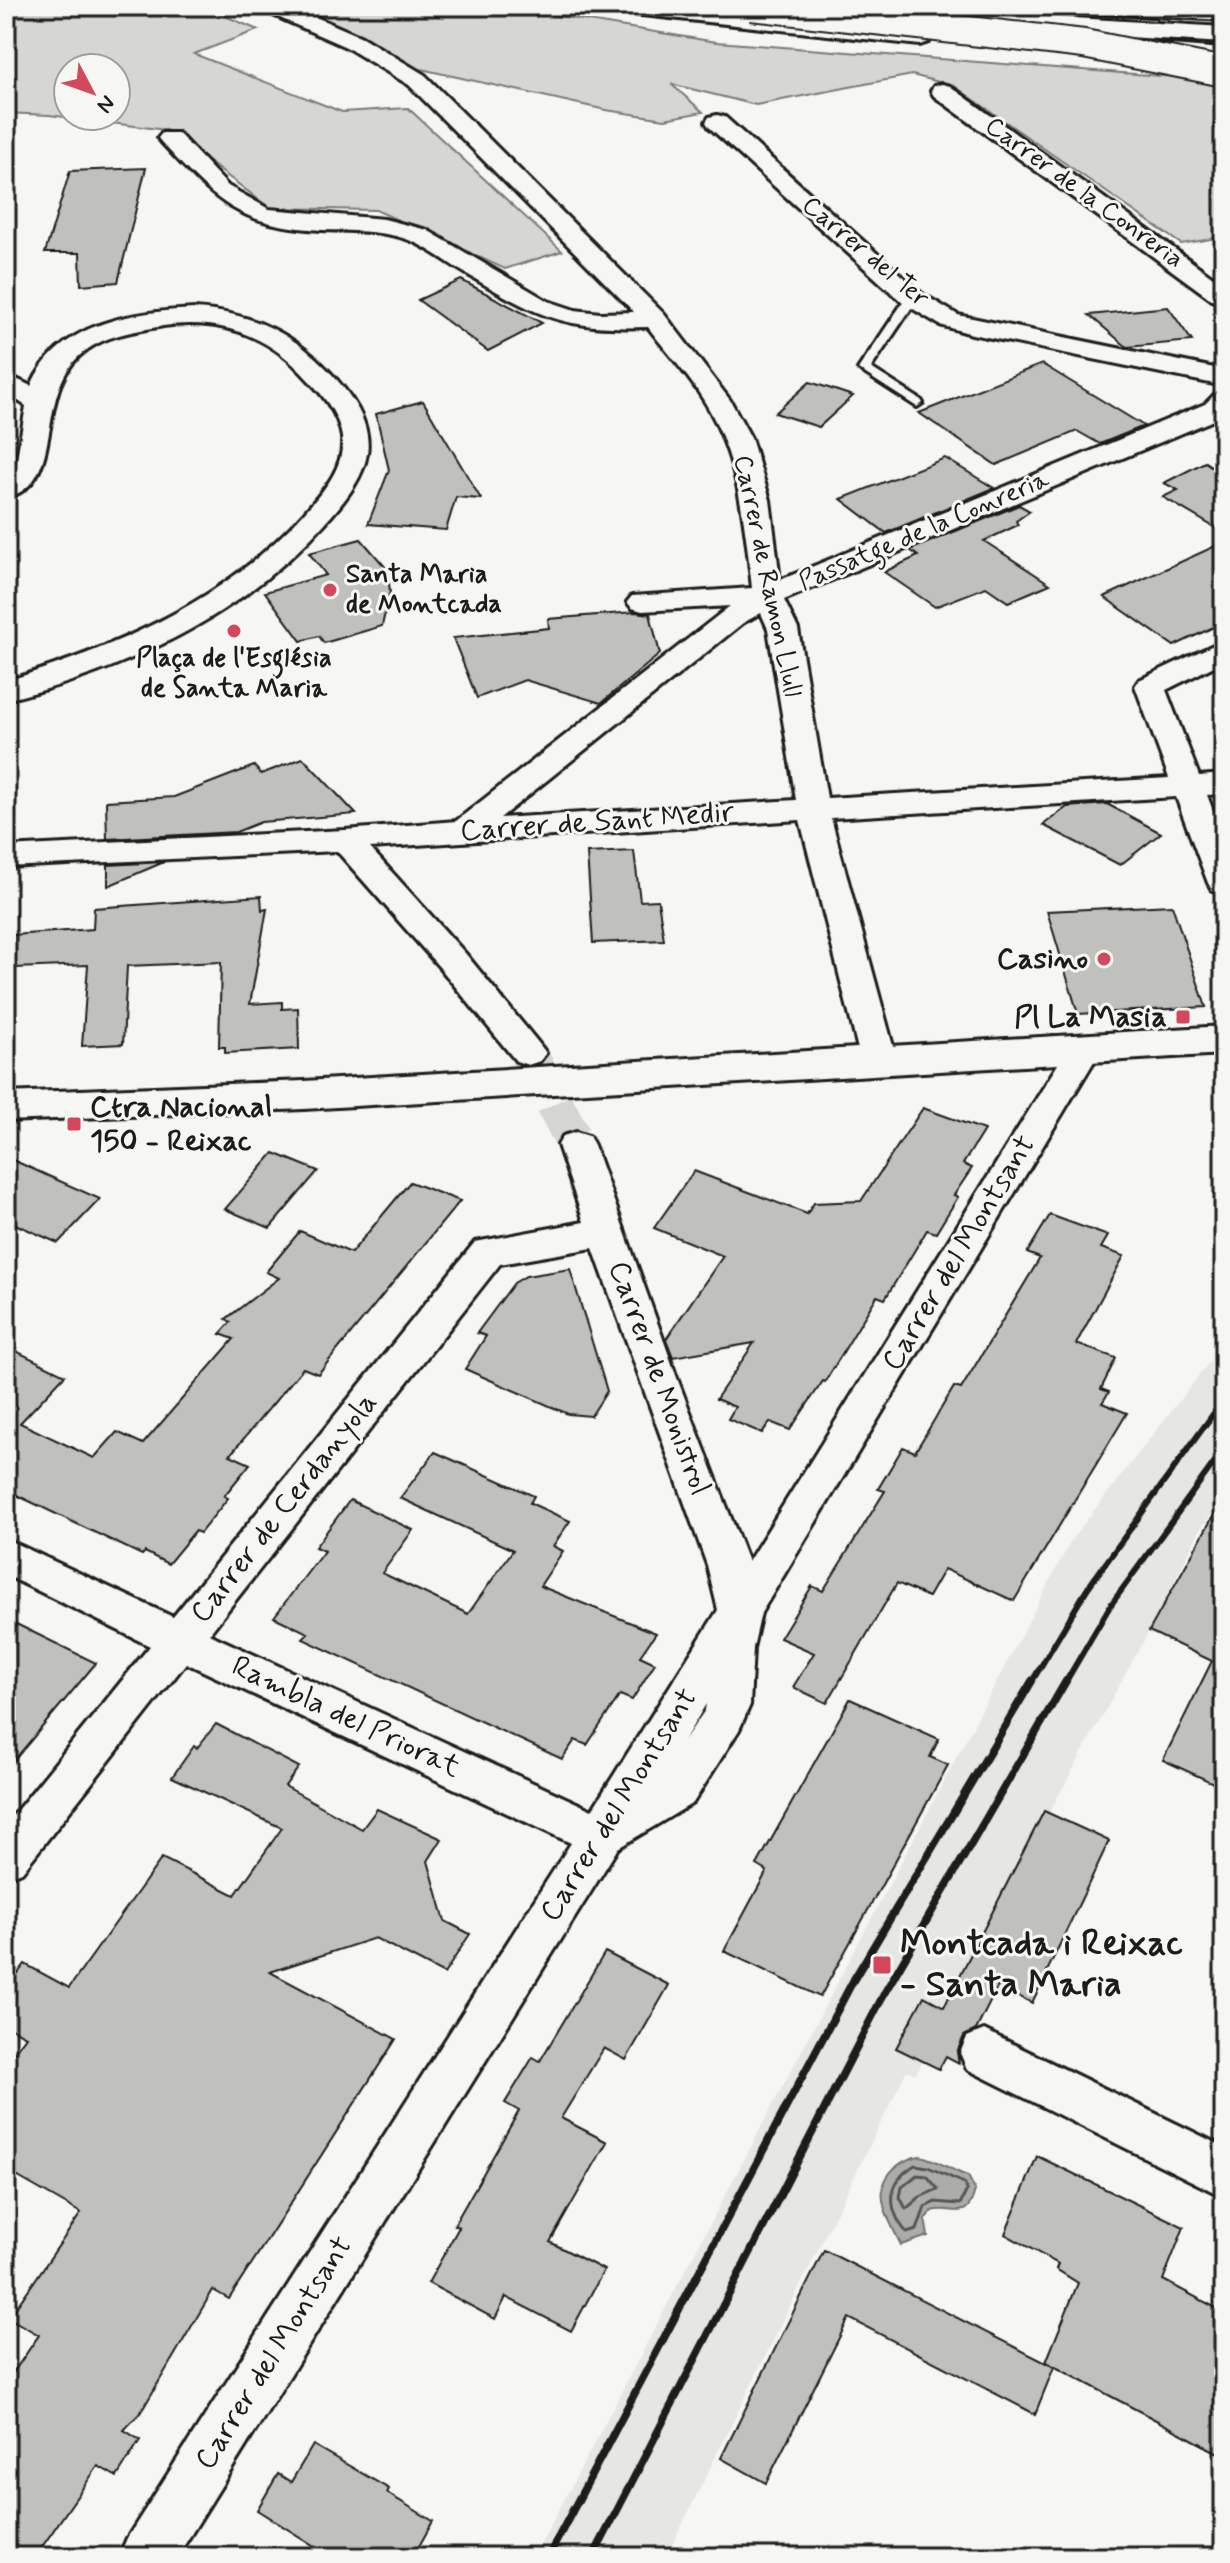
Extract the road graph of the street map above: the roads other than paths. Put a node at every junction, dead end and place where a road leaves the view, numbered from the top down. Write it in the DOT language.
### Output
graph roads {
  1 [pos="272,6"];
  2 [pos="624,6"];
  3 [pos="751,6"];
  4 [pos="816,6"];
  5 [pos="914,6"];
  6 [pos="1099,6"];
  7 [pos="1224,13"];
  8 [pos="1224,20"];
  9 [pos="1224,35"];
  10 [pos="1224,57"];
  11 [pos="1224,72"];
  12 [pos="942,91"];
  13 [pos="717,122"];
  14 [pos="170,138"];
  15 [pos="1224,297"];
  16 [pos="912,298"];
  17 [pos="655,319"];
  18 [pos="1224,378"];
  19 [pos="6,382"];
  20 [pos="38,402"];
  21 [pos="917,403"];
  22 [pos="1221,408"];
  23 [pos="18,455"];
  24 [pos="6,490"];
  25 [pos="768,596"];
  26 [pos="642,602"];
  27 [pos="1224,649"];
  28 [pos="6,691"];
  29 [pos="1224,784"];
  30 [pos="1187,786"];
  31 [pos="813,809"];
  32 [pos="464,830"];
  33 [pos="345,840"];
  34 [pos="6,857"];
  35 [pos="1224,883"];
  36 [pos="1224,1040"];
  37 [pos="1085,1048"];
  38 [pos="528,1053"];
  39 [pos="879,1061"];
  40 [pos="6,1107"];
  41 [pos="576,1145"];
  42 [pos="607,1232"];
  43 [pos="6,1556"];
  44 [pos="740,1613"];
  45 [pos="179,1640"];
  46 [pos="600,1835"];
  47 [pos="6,1858"];
  48 [pos="984,2053"];
  49 [pos="1224,2173"];
  50 [pos="146,2557"];
  1 -- 17 [label="street, Carrer de Ramon Llull"];
  2 -- 10 [label="main road"];
  3 -- 11 [label="main road, bridge"];
  4 -- 9 [label="main road"];
  5 -- 8 [label="main road"];
  6 -- 7 [label="main road"];
  12 -- 15 [label="street, Carrer de la Conreria"];
  13 -- 16 [label="street, Carrer del Ter"];
  14 -- 17 [label="street"];
  16 -- 18 [label="street, Carrer del Ter"];
  16 -- 21 [label="lane"];
  17 -- 25 [label="street, Carrer de Ramon Llull"];
  19 -- 20 [label="street"];
  20 -- 23 [label="street"];
  20 -- 28 [label="street"];
  22 -- 25 [label="street, Passatge de la Conreria"];
  23 -- 24 [label="street"];
  25 -- 26 [label="street"];
  25 -- 31 [label="street, Carrer de Ramon Llull"];
  25 -- 32 [label="street, Passatge de la Conreria"];
  27 -- 30 [label="street"];
  29 -- 30 [label="street, Carrer de Sant Medir"];
  30 -- 31 [label="street, Carrer de Sant Medir"];
  30 -- 35 [label="street"];
  31 -- 32 [label="street, Carrer de Sant Medir"];
  31 -- 39 [label="street, Carrer de Ramon Llull"];
  32 -- 33 [label="street, Carrer de Sant Medir"];
  33 -- 34 [label="street, Carrer de Sant Medir"];
  33 -- 38 [label="street"];
  36 -- 37 [label="main road"];
  37 -- 39 [label="main road"];
  37 -- 44 [label="street, Carrer del Montsant"];
  39 -- 40 [label="main road"];
  41 -- 42 [label="street, Carrer de Monistrol"];
  42 -- 44 [label="street, Carrer de Monistrol"];
  42 -- 45 [label="street, Carrer de Cerdanyola"];
  43 -- 45 [label="street, Rambla del Priorat"];
  44 -- 46 [label="street"];
  45 -- 46 [label="street, Rambla del Priorat"];
  45 -- 47 [label="street, Carrer de Cerdanyola"];
  46 -- 50 [label="street, Carrer del Montsant"];
  48 -- 49 [label="street"];
}
